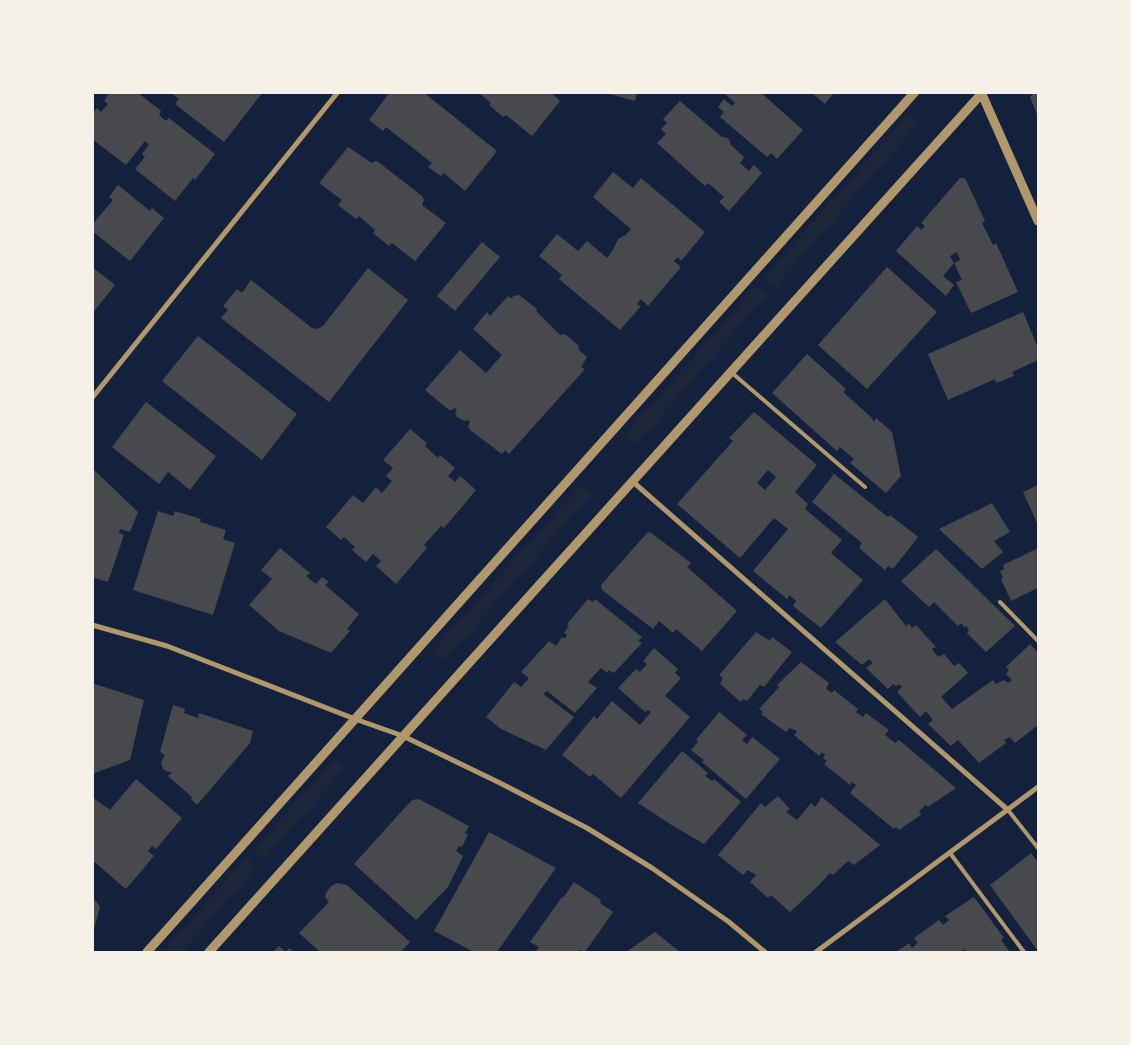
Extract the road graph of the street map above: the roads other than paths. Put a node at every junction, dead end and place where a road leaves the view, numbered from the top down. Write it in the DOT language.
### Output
graph roads {
  1 [pos="338,92"];
  2 [pos="915,92"];
  3 [pos="982,93"];
  4 [pos="1038,221"];
  5 [pos="731,372"];
  6 [pos="92,398"];
  7 [pos="632,481"];
  8 [pos="865,487"];
  9 [pos="1000,602"];
  10 [pos="92,626"];
  11 [pos="1038,641"];
  12 [pos="355,719"];
  13 [pos="403,736"];
  14 [pos="1038,787"];
  15 [pos="1008,810"];
  16 [pos="1038,848"];
  17 [pos="950,853"];
  18 [pos="146,952"];
  19 [pos="209,952"];
  20 [pos="765,952"];
  21 [pos="816,952"];
  22 [pos="1024,952"];
  1 -- 6 [label="street"];
  2 -- 12 [label="street"];
  3 -- 4 [label="street"];
  3 -- 5 [label="street"];
  5 -- 7 [label="street"];
  5 -- 8 [label="lane"];
  7 -- 13 [label="street"];
  7 -- 15 [label="street"];
  9 -- 11 [label="lane"];
  10 -- 12 [label="street"];
  12 -- 13 [label="street"];
  12 -- 18 [label="street"];
  13 -- 19 [label="street"];
  13 -- 20 [label="street"];
  14 -- 15 [label="street"];
  15 -- 16 [label="lane"];
  15 -- 17 [label="street"];
  17 -- 21 [label="street"];
  17 -- 22 [label="lane"];
}
